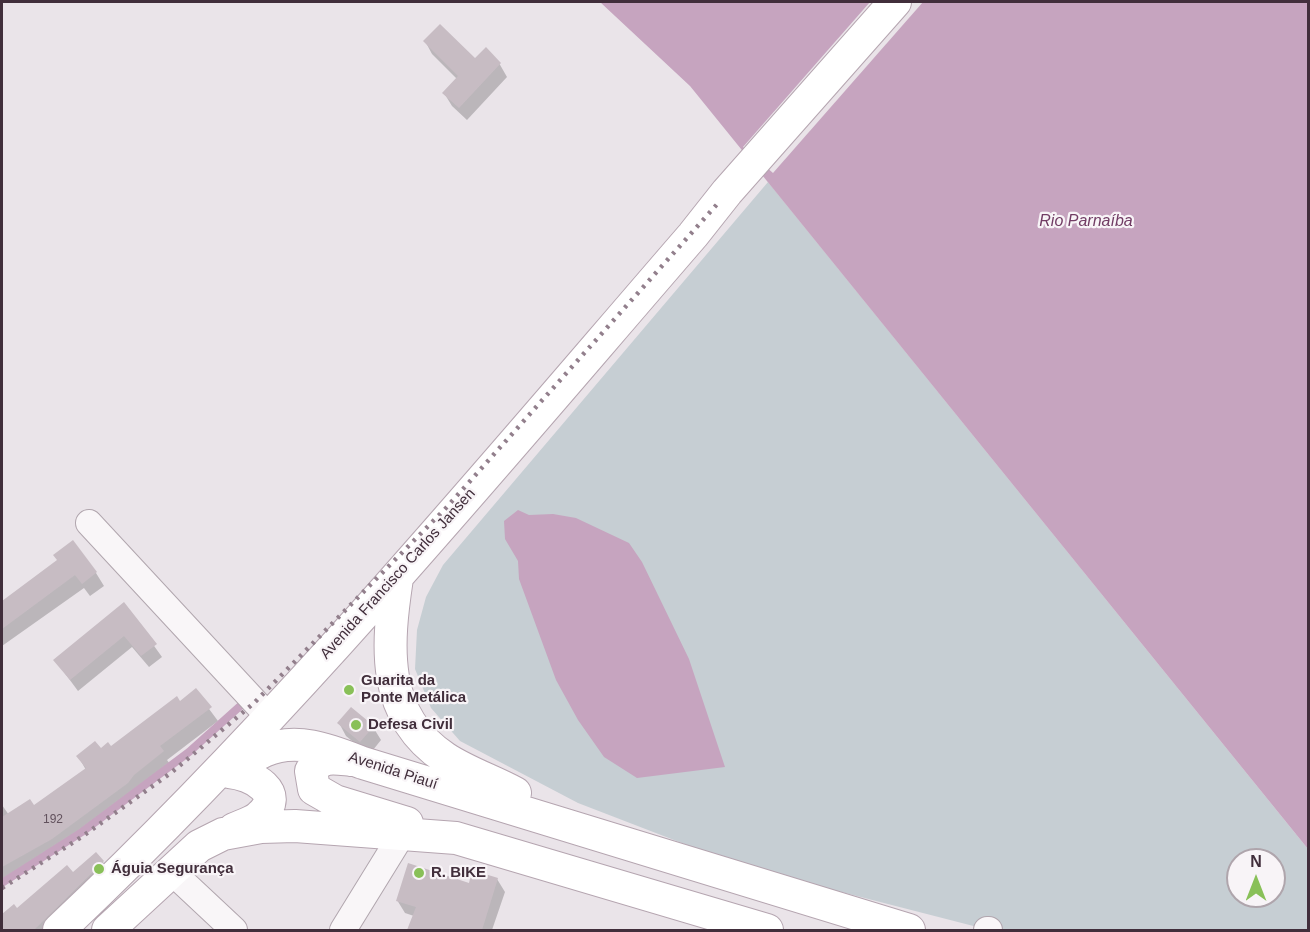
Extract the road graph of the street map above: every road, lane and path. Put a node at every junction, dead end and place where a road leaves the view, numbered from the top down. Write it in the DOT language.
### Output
graph roads {
  1 [pos="894,2"];
  2 [pos="89,523"];
  3 [pos="397,578"];
  4 [pos="268,717"];
  5 [pos="363,763"];
  6 [pos="229,772"];
  7 [pos="193,795"];
  8 [pos="223,834"];
  9 [pos="601,835"];
  10 [pos="401,836"];
  11 [pos="456,838"];
  12 [pos="171,871"];
  13 [pos="59,930"];
  14 [pos="108,930"];
  15 [pos="234,930"];
  16 [pos="343,930"];
  17 [pos="767,930"];
  18 [pos="909,930"];
  1 -- 3 [label="main road, Avenida Francisco Carlos Jansen"];
  2 -- 4 [label="street"];
  3 -- 4 [label="main road, Avenida Francisco Carlos Jansen"];
  3 -- 9 [label="main road, Avenida Piauí"];
  4 -- 7 [label="main road, Avenida Francisco Carlos Jansen"];
  5 -- 6 [label="main road, Avenida Piauí"];
  5 -- 9 [label="main road, Avenida Piauí"];
  5 -- 11 [label="main road"];
  6 -- 7 [label="main road, Avenida Piauí"];
  6 -- 8 [label="main road"];
  7 -- 13 [label="main road, Avenida Francisco Carlos Jansen"];
  8 -- 10 [label="main road"];
  8 -- 12 [label="main road"];
  9 -- 18 [label="main road, Avenida Piauí"];
  10 -- 11 [label="main road"];
  10 -- 16 [label="street"];
  11 -- 17 [label="main road"];
  12 -- 14 [label="main road"];
  12 -- 15 [label="street"];
}
